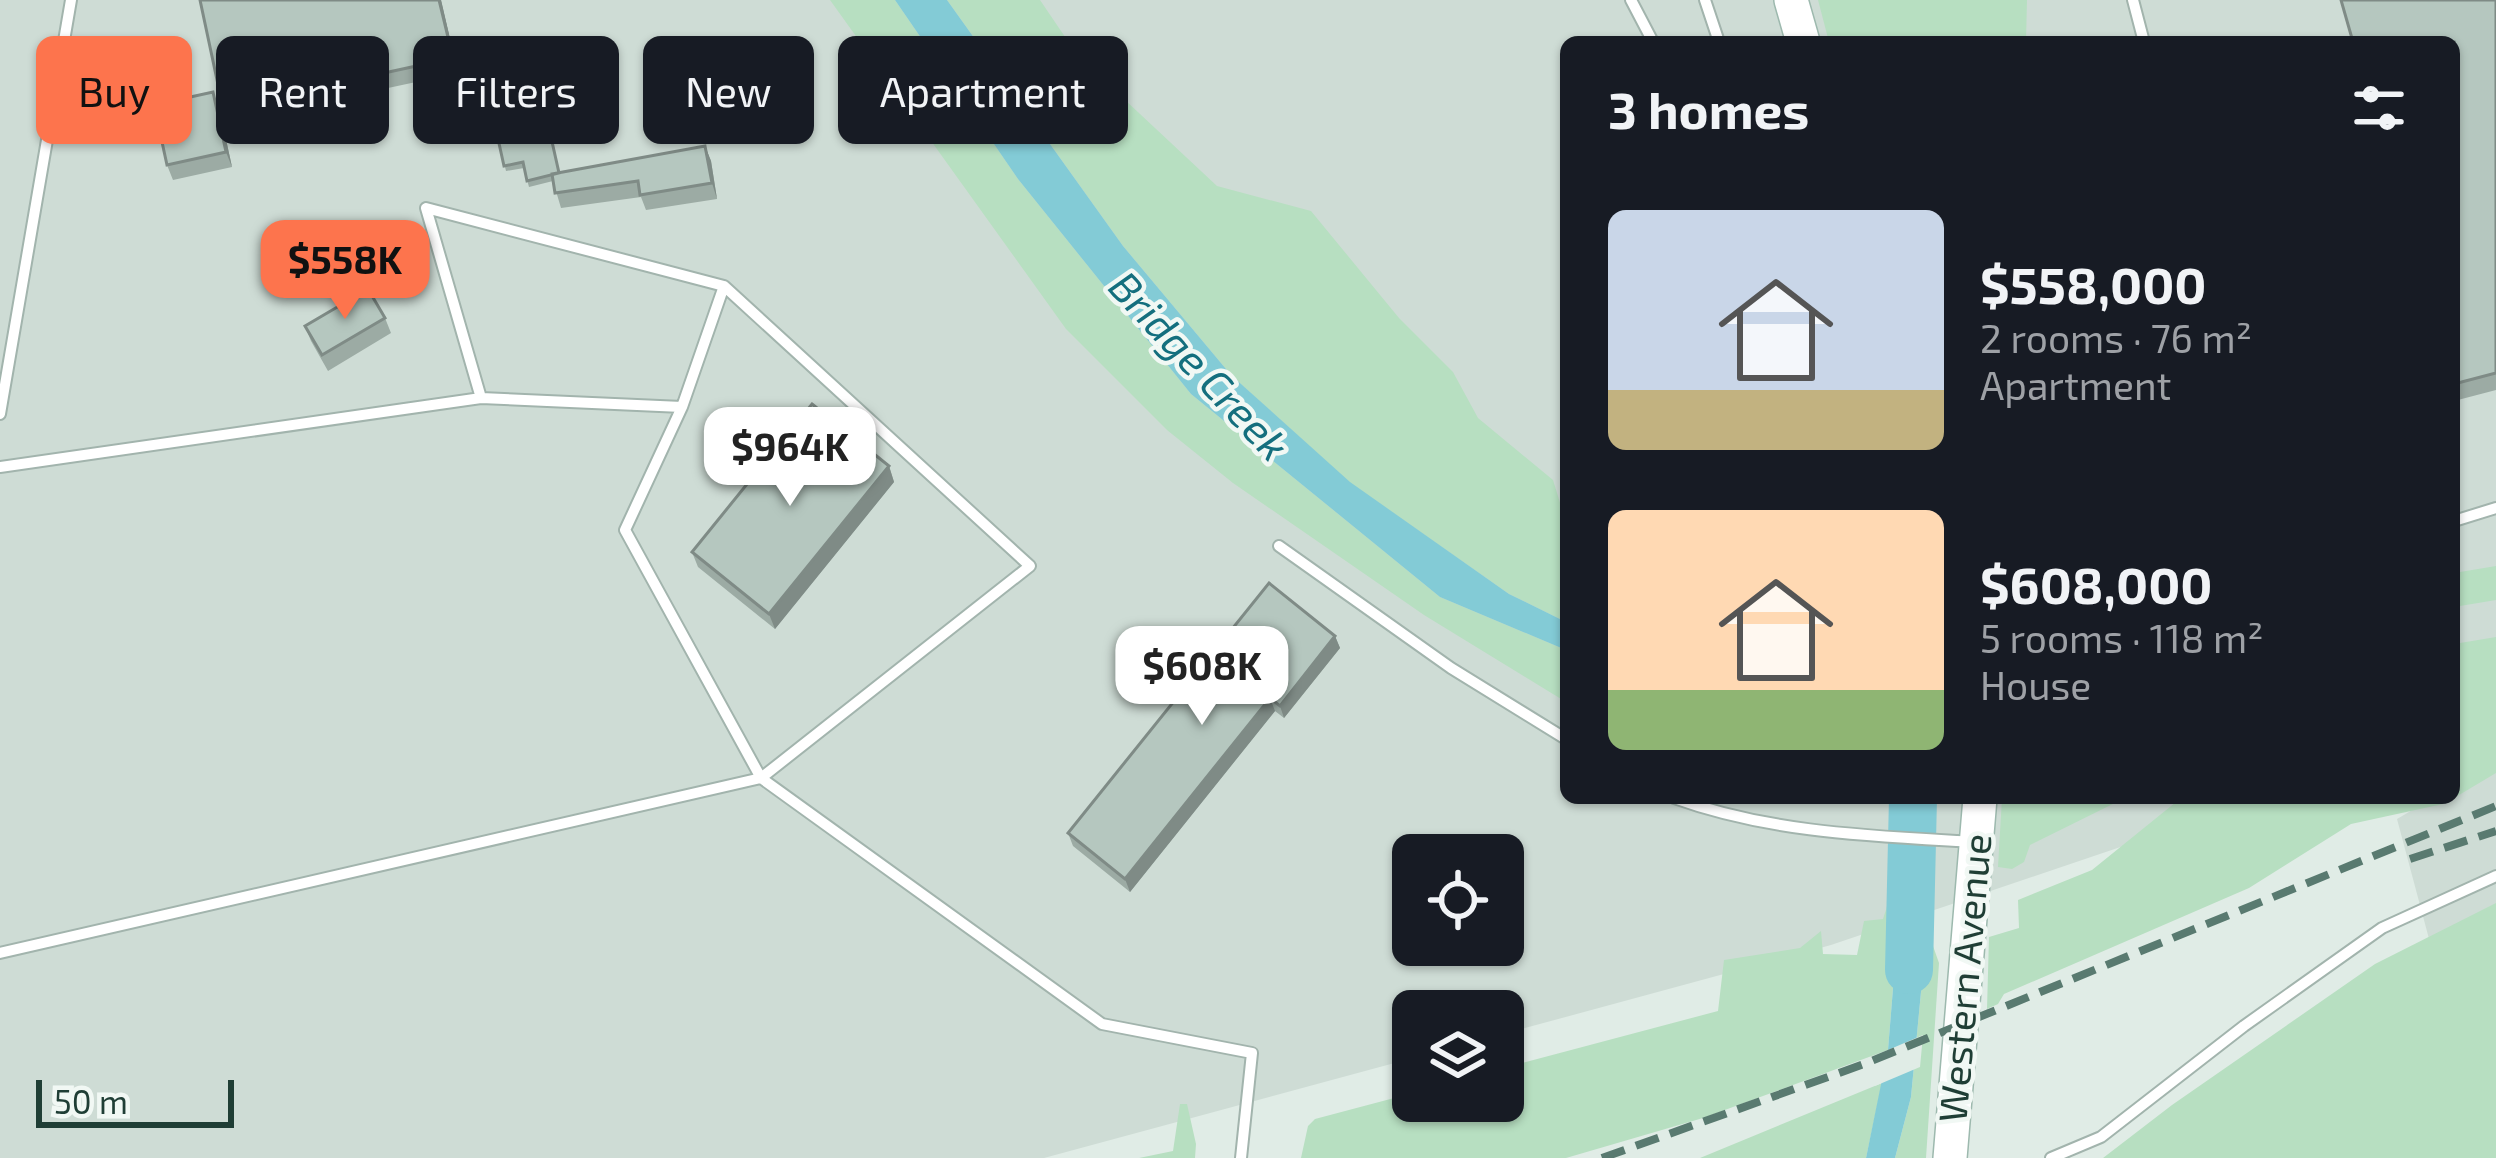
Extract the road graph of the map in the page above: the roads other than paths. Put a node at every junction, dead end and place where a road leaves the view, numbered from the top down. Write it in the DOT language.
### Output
graph roads {
  1 [pos="71,0"];
  2 [pos="1631,0"];
  3 [pos="1705,0"];
  4 [pos="1791,0"];
  5 [pos="2133,0"];
  6 [pos="1650,36"];
  7 [pos="1717,36"];
  8 [pos="1801,36"];
  9 [pos="2142,36"];
  10 [pos="724,286"];
  11 [pos="481,398"];
  12 [pos="682,407"];
  13 [pos="0,414"];
  14 [pos="0,467"];
  15 [pos="2496,508"];
  16 [pos="2460,519"];
  17 [pos="1279,546"];
  18 [pos="1560,735"];
  19 [pos="761,778"];
  20 [pos="1694,804"];
  21 [pos="1980,804"];
  22 [pos="1977,842"];
  23 [pos="2496,877"];
  24 [pos="0,953"];
  25 [pos="1241,1158"];
  26 [pos="1949,1158"];
  27 [pos="2050,1158"];
  1 -- 13 [label="lane"];
  2 -- 6 [label="lane"];
  3 -- 7 [label="lane"];
  4 -- 8 [label="street"];
  5 -- 9 [label="lane"];
  10 -- 11 [label="lane"];
  10 -- 12 [label="lane"];
  10 -- 19 [label="lane"];
  11 -- 12 [label="lane"];
  11 -- 14 [label="lane"];
  12 -- 19 [label="lane"];
  15 -- 16 [label="lane"];
  17 -- 18 [label="lane"];
  19 -- 24 [label="lane"];
  19 -- 25 [label="lane"];
  20 -- 22 [label="lane"];
  21 -- 22 [label="street, Western Avenue"];
  22 -- 26 [label="street, Western Avenue"];
  23 -- 27 [label="lane"];
}
